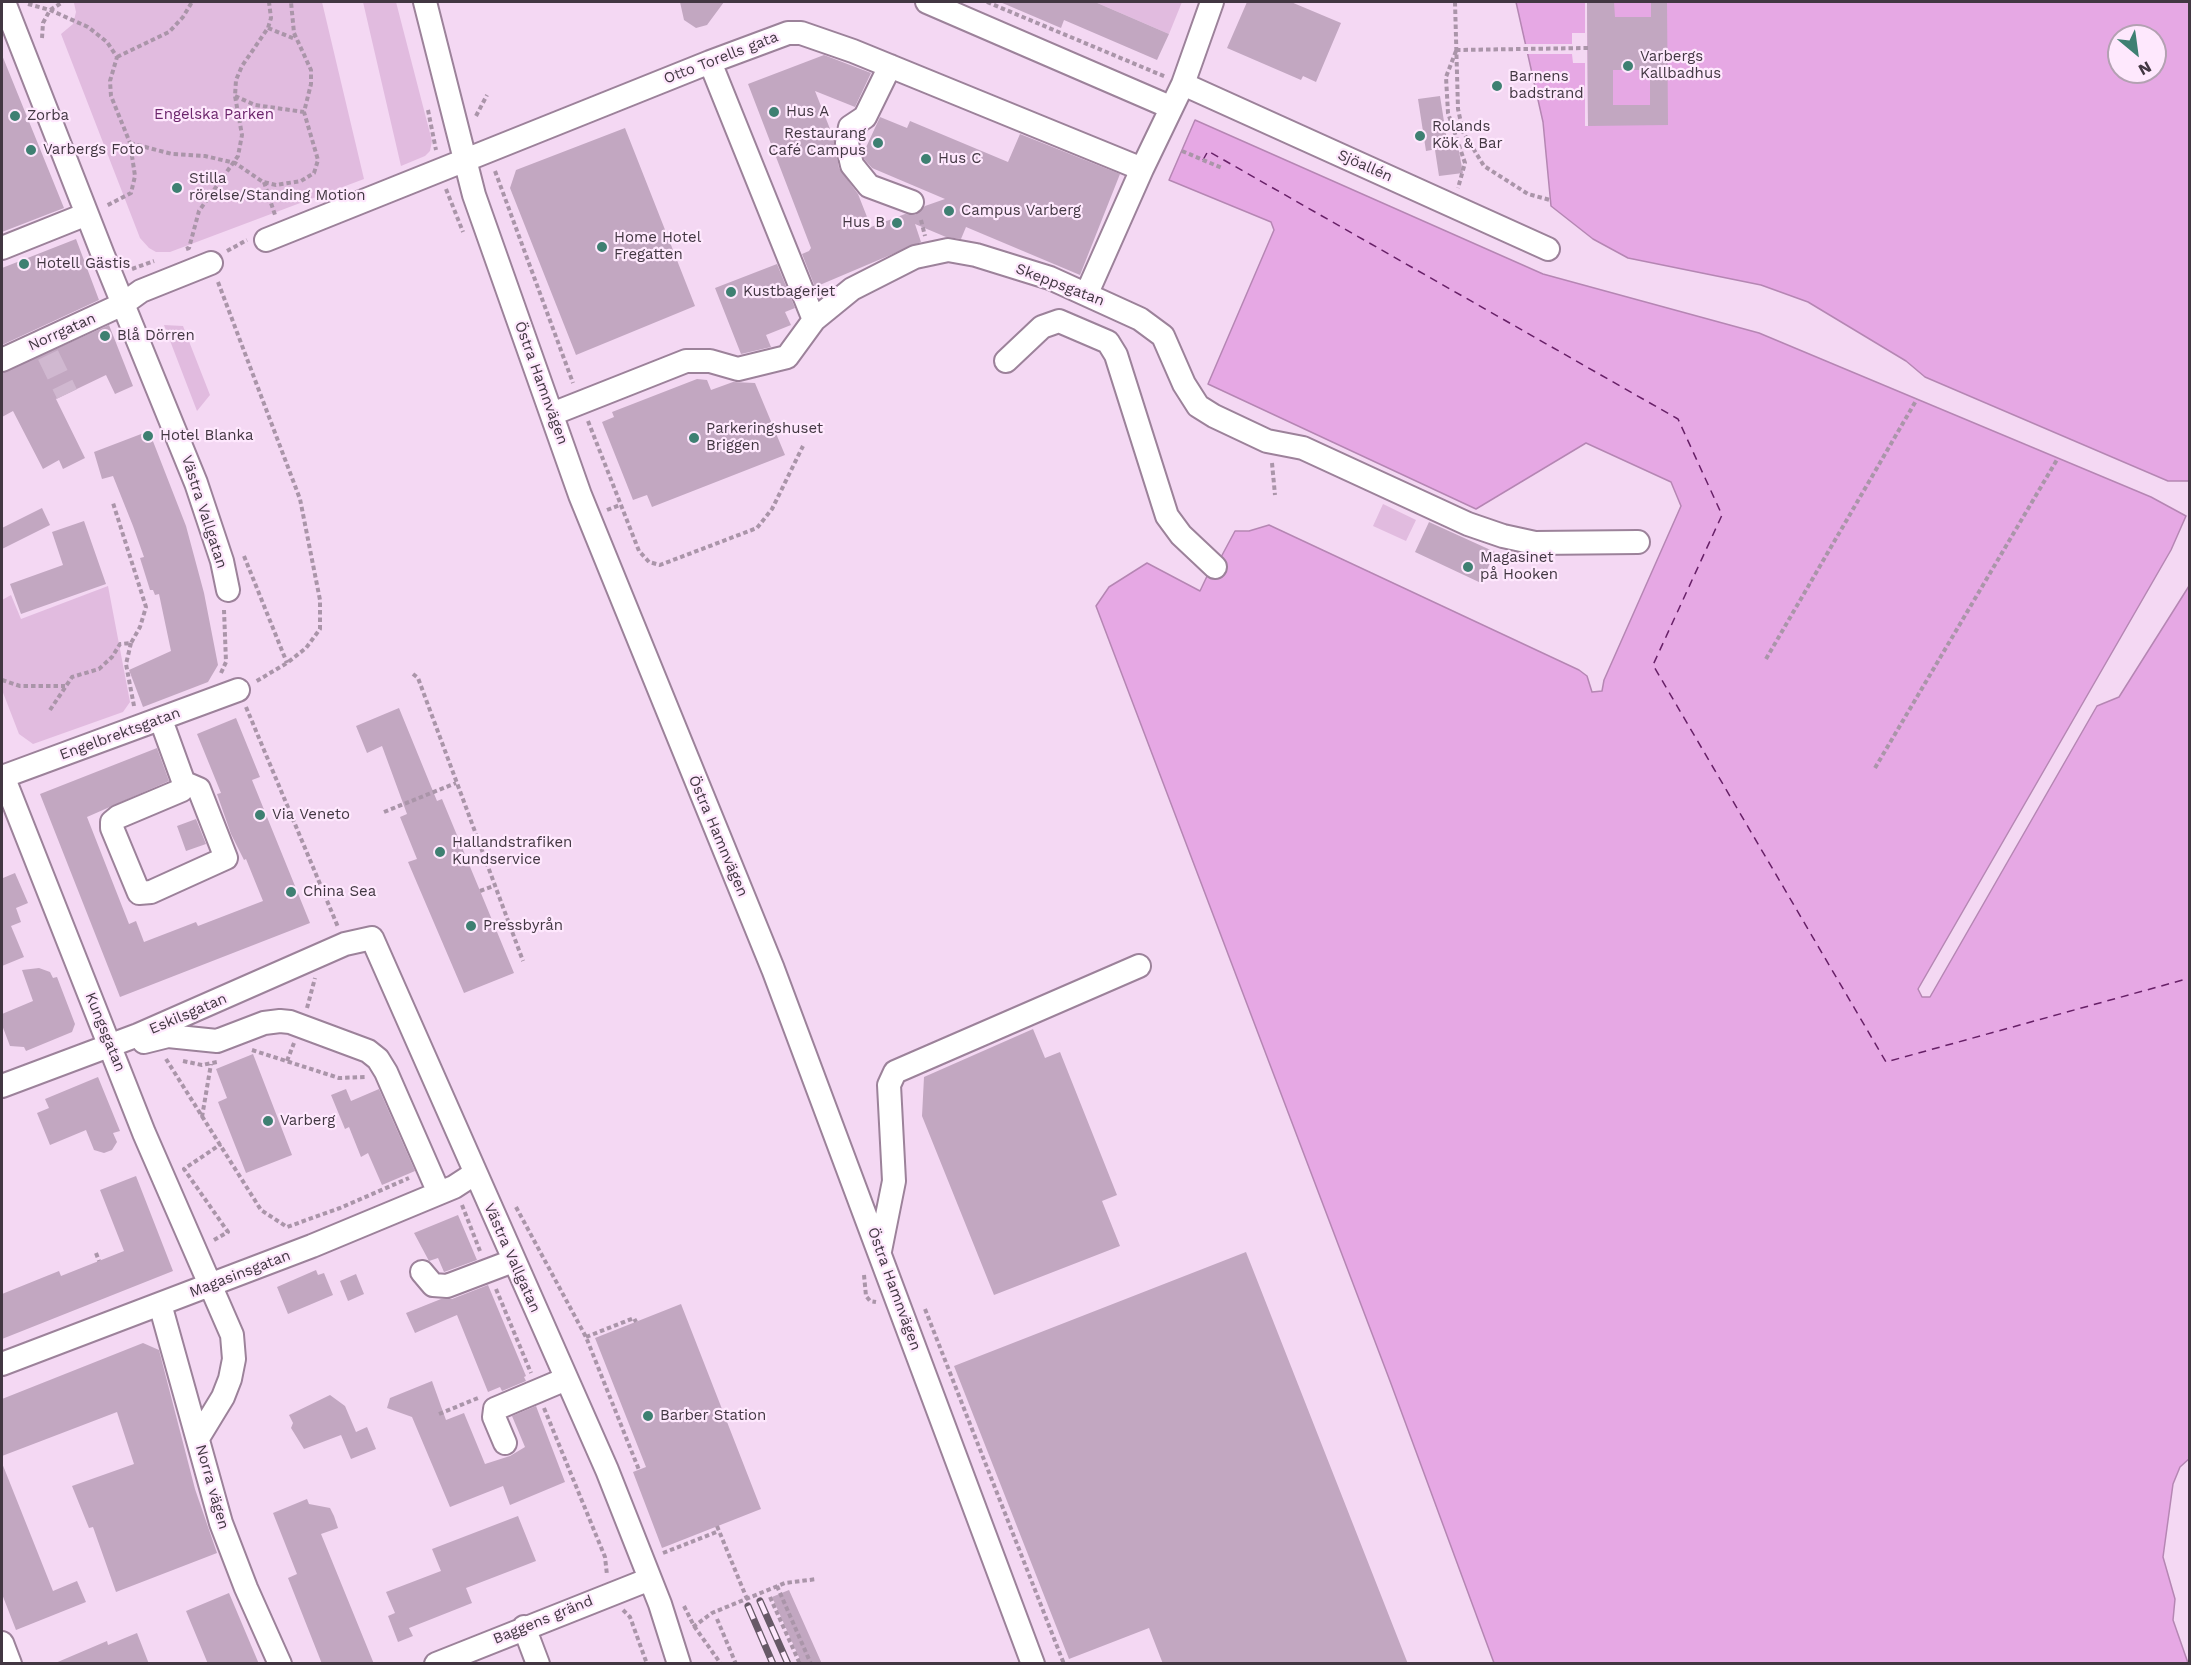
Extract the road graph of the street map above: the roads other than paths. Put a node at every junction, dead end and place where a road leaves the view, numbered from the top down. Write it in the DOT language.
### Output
graph roads {
  1 [pos="4,2"];
  2 [pos="425,2"];
  3 [pos="927,2"];
  4 [pos="1212,2"];
  5 [pos="710,62"];
  6 [pos="890,66"];
  7 [pos="1183,84"];
  8 [pos="1170,107"];
  9 [pos="464,161"];
  10 [pos="1142,169"];
  11 [pos="912,202"];
  12 [pos="87,214"];
  13 [pos="272,233"];
  14 [pos="2,248"];
  15 [pos="1548,249"];
  16 [pos="211,263"];
  17 [pos="1087,293"];
  18 [pos="123,304"];
  19 [pos="814,320"];
  20 [pos="2,360"];
  21 [pos="1006,360"];
  22 [pos="552,414"];
  23 [pos="1638,542"];
  24 [pos="1215,567"];
  25 [pos="228,590"];
  26 [pos="238,690"];
  27 [pos="161,720"];
  28 [pos="2,777"];
  29 [pos="185,783"];
  30 [pos="372,939"];
  31 [pos="1139,966"];
  32 [pos="113,1049"];
  33 [pos="4,1078"];
  34 [pos="474,1174"];
  35 [pos="451,1195"];
  36 [pos="880,1251"];
  37 [pos="513,1261"];
  38 [pos="422,1272"];
  39 [pos="211,1286"];
  40 [pos="160,1304"];
  41 [pos="2,1364"];
  42 [pos="566,1379"];
  43 [pos="198,1438"];
  44 [pos="505,1443"];
  45 [pos="650,1579"];
  46 [pos="524,1627"];
  47 [pos="2,1643"];
  48 [pos="10,1664"];
  49 [pos="280,1664"];
  50 [pos="436,1664"];
  51 [pos="538,1664"];
  52 [pos="679,1664"];
  53 [pos="1033,1664"];
  1 -- 12 [label="street, Västra Vallgatan"];
  2 -- 9 [label="street, Östra Hamnvägen"];
  3 -- 8 [label="street"];
  4 -- 7 [label="street"];
  5 -- 6 [label="street, Otto Torells gata"];
  5 -- 9 [label="street, Otto Torells gata"];
  5 -- 19 [label="street"];
  6 -- 10 [label="street, Otto Torells gata"];
  6 -- 11 [label="street"];
  7 -- 8 [label="street"];
  7 -- 15 [label="street, Sjöallén"];
  8 -- 10 [label="street"];
  9 -- 13 [label="street, Otto Torells gata"];
  9 -- 22 [label="street, Östra Hamnvägen"];
  10 -- 17 [label="street"];
  12 -- 14 [label="street"];
  12 -- 18 [label="street, Västra Vallgatan"];
  16 -- 18 [label="street"];
  17 -- 19 [label="street, Skeppsgatan"];
  17 -- 23 [label="street, Skeppsgatan"];
  18 -- 20 [label="street, Norrgatan"];
  18 -- 25 [label="street, Västra Vallgatan"];
  19 -- 22 [label="street, Skeppsgatan"];
  21 -- 24 [label="street"];
  22 -- 36 [label="street, Östra Hamnvägen"];
  26 -- 27 [label="street, Engelbrektsgatan"];
  27 -- 28 [label="street, Engelbrektsgatan"];
  27 -- 29 [label="street"];
  28 -- 32 [label="street, Kungsgatan"];
  29 -- 29 [label="street"];
  30 -- 32 [label="street, Eskilsgatan"];
  30 -- 34 [label="street, Västra Vallgatan"];
  31 -- 36 [label="street"];
  32 -- 33 [label="street, Eskilsgatan"];
  32 -- 35 [label="street"];
  32 -- 39 [label="street, Kungsgatan"];
  34 -- 35 [label="street, Magasinsgatan"];
  34 -- 37 [label="street, Västra Vallgatan"];
  35 -- 39 [label="street, Magasinsgatan"];
  36 -- 53 [label="street, Östra Hamnvägen"];
  37 -- 38 [label="street"];
  37 -- 42 [label="street, Västra Vallgatan"];
  39 -- 40 [label="street, Magasinsgatan"];
  39 -- 43 [label="street, Kungsgatan"];
  40 -- 41 [label="street, Magasinsgatan"];
  40 -- 43 [label="street, Norra vägen"];
  42 -- 44 [label="street"];
  42 -- 45 [label="street, Västra Vallgatan"];
  43 -- 49 [label="street, Norra vägen"];
  45 -- 46 [label="street, Baggens gränd"];
  45 -- 52 [label="street, Västra Vallgatan"];
  46 -- 50 [label="street, Baggens gränd"];
  46 -- 51 [label="street"];
  47 -- 48 [label="street"];
}
